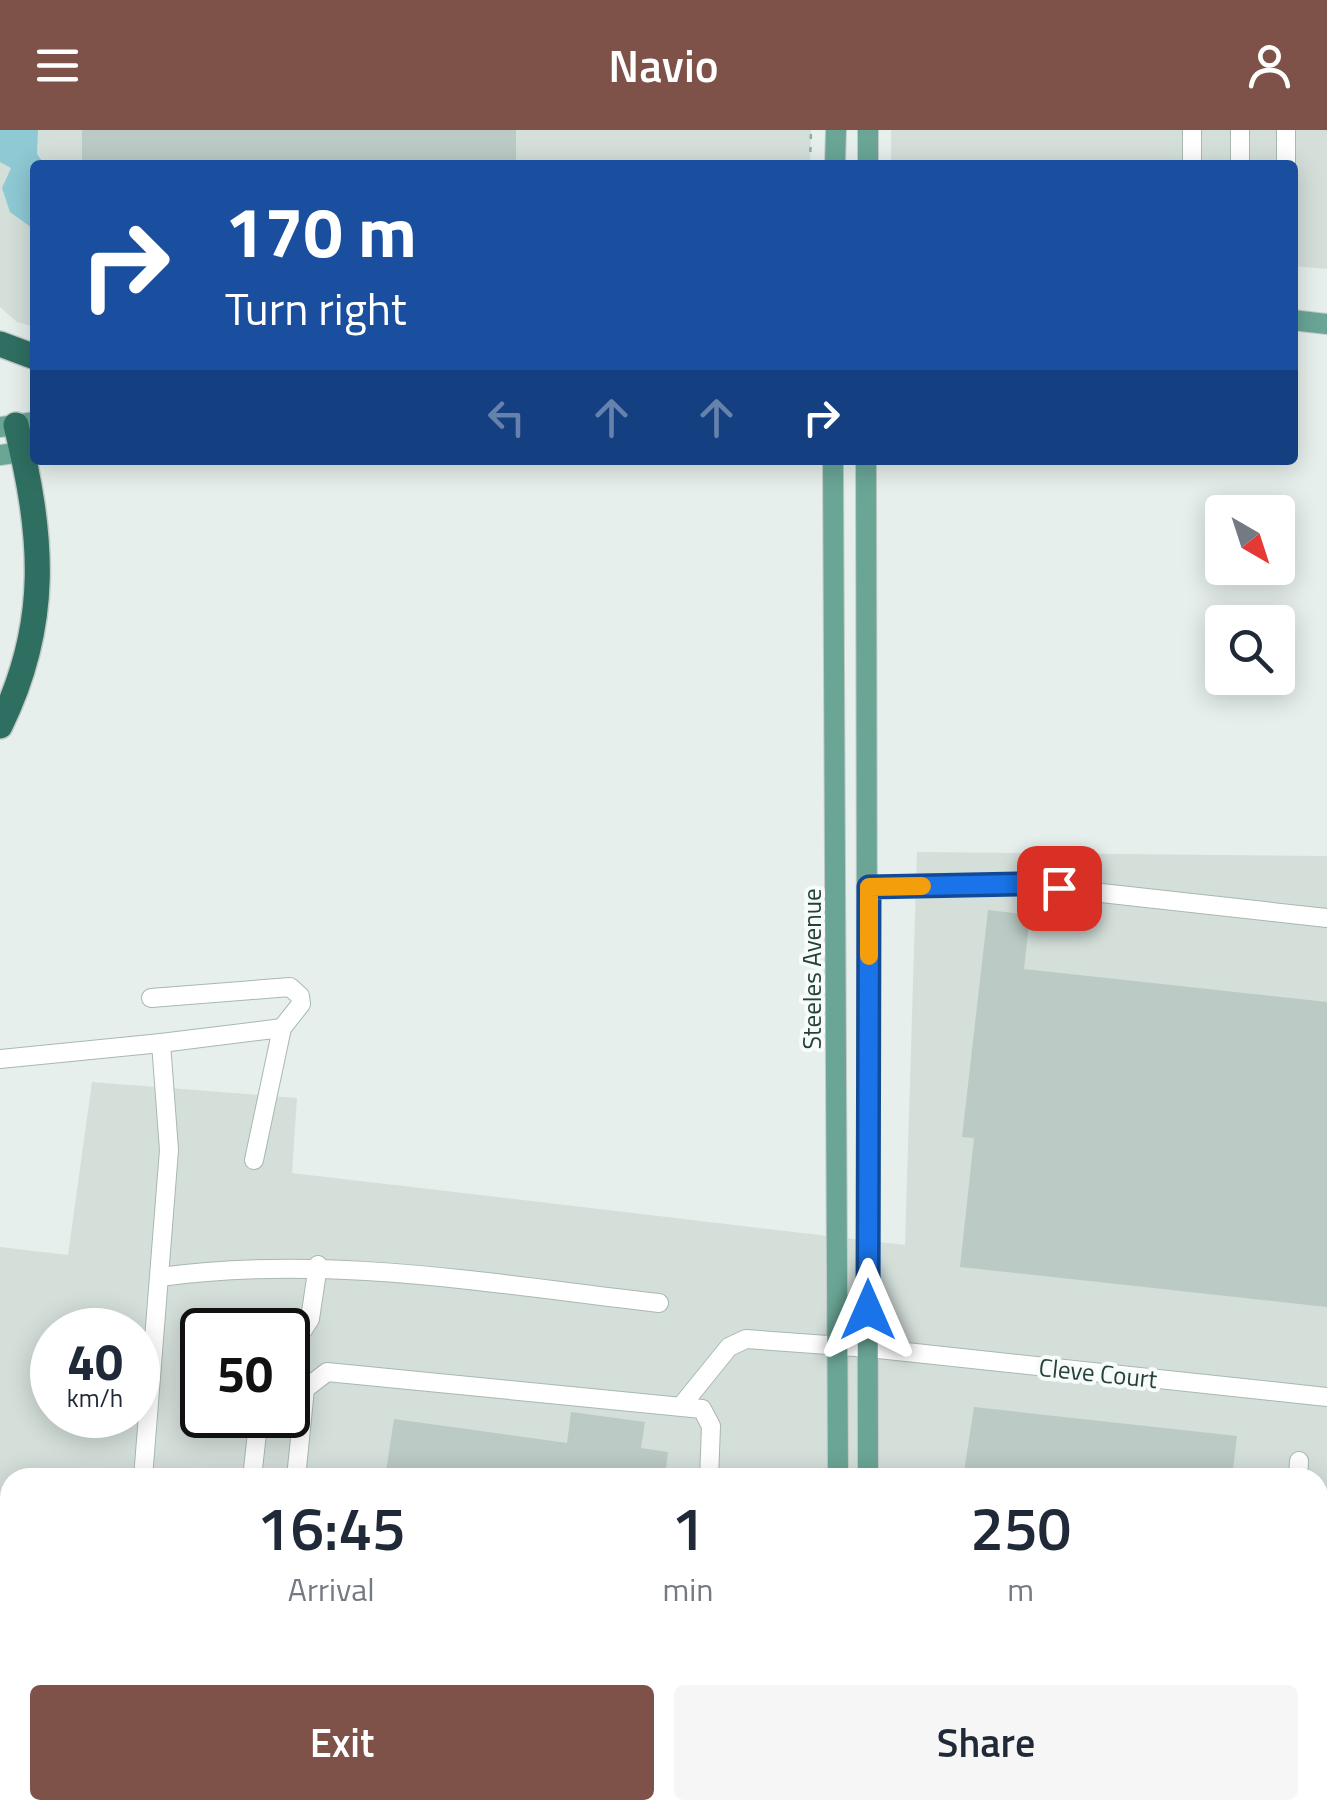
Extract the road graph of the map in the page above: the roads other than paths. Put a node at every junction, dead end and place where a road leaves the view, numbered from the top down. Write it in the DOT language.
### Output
graph roads {
  1 [pos="836,130"];
  2 [pos="868,130"];
  3 [pos="1192,130"];
  4 [pos="1240,130"];
  5 [pos="1286,130"];
  6 [pos="836,160"];
  7 [pos="868,160"];
  8 [pos="1192,160"];
  9 [pos="1240,160"];
  10 [pos="1286,160"];
  11 [pos="1298,321"];
  12 [pos="1327,324"];
  13 [pos="0,344"];
  14 [pos="30,355"];
  15 [pos="17,425"];
  16 [pos="19,452"];
  17 [pos="833,465"];
  18 [pos="866,465"];
  19 [pos="0,726"];
  20 [pos="869,887"];
  21 [pos="1327,918"];
  22 [pos="151,998"];
  23 [pos="282,1028"];
  24 [pos="161,1044"];
  25 [pos="0,1059"];
  26 [pos="254,1160"];
  27 [pos="318,1265"];
  28 [pos="160,1277"];
  29 [pos="659,1302"];
  30 [pos="310,1319"];
  31 [pos="836,1345"];
  32 [pos="868,1348"];
  33 [pos="1327,1397"];
  34 [pos="682,1405"];
  35 [pos="257,1438"];
  36 [pos="143,1468"];
  37 [pos="253,1468"];
  38 [pos="297,1468"];
  39 [pos="709,1468"];
  40 [pos="838,1468"];
  41 [pos="868,1468"];
  1 -- 6 [label="main road"];
  2 -- 7 [label="main road"];
  3 -- 8 [label="street"];
  4 -- 9 [label="street"];
  5 -- 10 [label="street"];
  11 -- 12 [label="main road"];
  13 -- 14 [label="highway"];
  15 -- 16 [label="highway"];
  16 -- 19 [label="highway"];
  17 -- 31 [label="main road, Steeles Avenue"];
  18 -- 20 [label="main road"];
  20 -- 21 [label="street"];
  20 -- 32 [label="main road"];
  22 -- 23 [label="street"];
  23 -- 24 [label="street"];
  23 -- 26 [label="street"];
  24 -- 25 [label="street"];
  24 -- 28 [label="street"];
  27 -- 28 [label="street"];
  27 -- 29 [label="street"];
  27 -- 30 [label="street"];
  28 -- 36 [label="street"];
  31 -- 32 [label="street, Cleve Court"];
  31 -- 34 [label="street, Cleve Court"];
  31 -- 40 [label="main road, Steeles Avenue"];
  32 -- 33 [label="street, Cleve Court"];
  32 -- 41 [label="main road"];
  34 -- 38 [label="street"];
  34 -- 39 [label="street"];
  35 -- 37 [label="street"];
}
